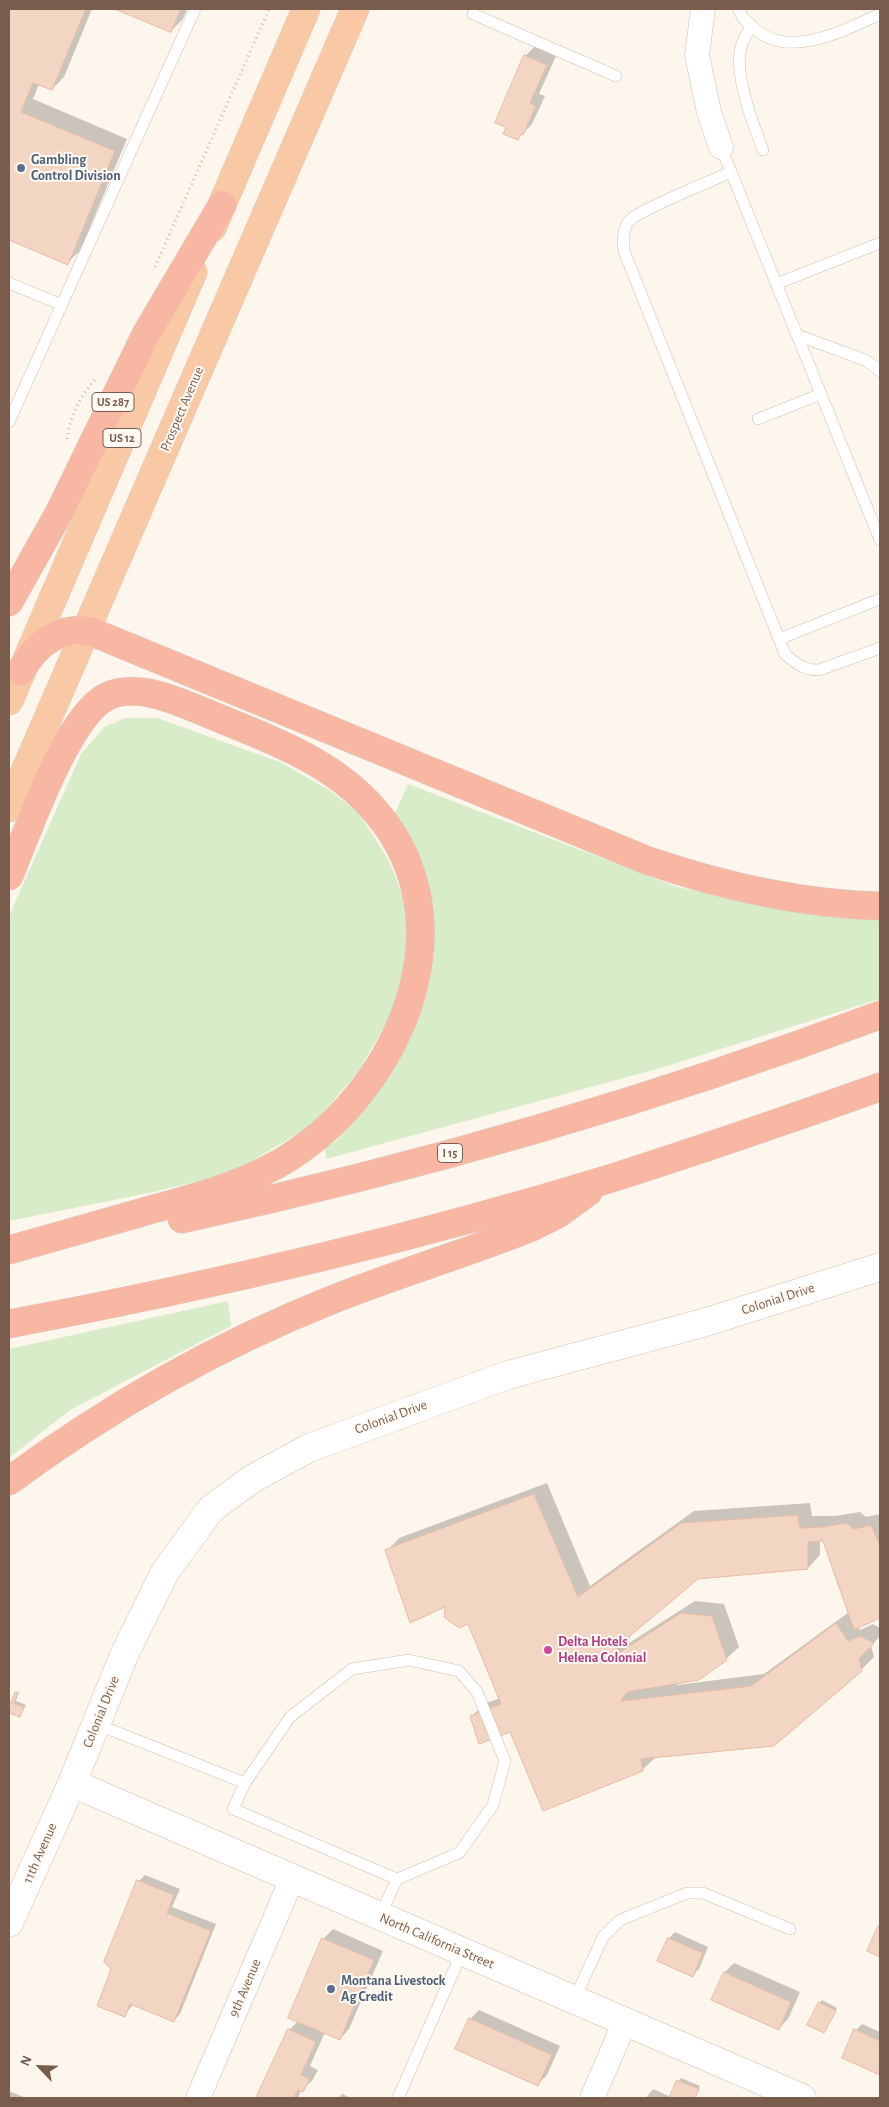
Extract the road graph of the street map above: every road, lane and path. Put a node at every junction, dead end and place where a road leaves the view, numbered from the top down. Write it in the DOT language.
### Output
graph roads {
  1 [pos="195,9"];
  2 [pos="268,9"];
  3 [pos="306,9"];
  4 [pos="355,9"];
  5 [pos="703,9"];
  6 [pos="739,9"];
  7 [pos="473,14"];
  8 [pos="880,14"];
  9 [pos="752,26"];
  10 [pos="616,76"];
  11 [pos="721,147"];
  12 [pos="762,150"];
  13 [pos="731,172"];
  14 [pos="222,205"];
  15 [pos="880,242"];
  16 [pos="151,274"];
  17 [pos="9,283"];
  18 [pos="776,284"];
  19 [pos="62,305"];
  20 [pos="797,335"];
  21 [pos="880,371"];
  22 [pos="101,374"];
  23 [pos="821,394"];
  24 [pos="758,419"];
  25 [pos="9,422"];
  26 [pos="66,446"];
  27 [pos="880,540"];
  28 [pos="880,599"];
  29 [pos="9,602"];
  30 [pos="86,630"];
  31 [pos="778,639"];
  32 [pos="880,648"];
  33 [pos="21,672"];
  34 [pos="9,701"];
  35 [pos="9,808"];
  36 [pos="9,876"];
  37 [pos="880,906"];
  38 [pos="880,1015"];
  39 [pos="880,1087"];
  40 [pos="608,1179"];
  41 [pos="9,1250"];
  42 [pos="9,1255"];
  43 [pos="880,1267"];
  44 [pos="9,1324"];
  45 [pos="9,1481"];
  46 [pos="96,1724"];
  47 [pos="72,1783"];
  48 [pos="245,1783"];
  49 [pos="292,1879"];
  50 [pos="396,1879"];
  51 [pos="380,1916"];
  52 [pos="9,1924"];
  53 [pos="790,1930"];
  54 [pos="462,1952"];
  55 [pos="574,2000"];
  56 [pos="625,2022"];
  57 [pos="198,2098"];
  58 [pos="398,2098"];
  59 [pos="592,2098"];
  60 [pos="802,2098"];
  1 -- 19 [label="lane"];
  2 -- 16 [label="path"];
  3 -- 14 [label="highway, US 12"];
  4 -- 30 [label="highway, Prospect Avenue"];
  5 -- 11 [label="street"];
  6 -- 9 [label="lane"];
  7 -- 10 [label="lane"];
  8 -- 9 [label="lane"];
  9 -- 12 [label="lane"];
  11 -- 13 [label="lane"];
  13 -- 18 [label="lane"];
  13 -- 31 [label="lane"];
  14 -- 29 [label="highway, US 287"];
  14 -- 33 [label="highway, US 12"];
  15 -- 18 [label="lane"];
  17 -- 19 [label="lane"];
  18 -- 20 [label="lane"];
  19 -- 25 [label="lane"];
  20 -- 21 [label="lane"];
  20 -- 23 [label="lane"];
  22 -- 26 [label="path"];
  23 -- 24 [label="lane"];
  23 -- 27 [label="lane"];
  28 -- 31 [label="lane"];
  30 -- 33 [label="highway"];
  30 -- 35 [label="highway, Prospect Avenue"];
  30 -- 37 [label="highway"];
  31 -- 32 [label="lane"];
  33 -- 34 [label="highway"];
  36 -- 41 [label="highway"];
  38 -- 42 [label="highway, I 15"];
  39 -- 40 [label="highway"];
  40 -- 44 [label="highway"];
  40 -- 45 [label="highway"];
  43 -- 46 [label="main road, Colonial Drive"];
  46 -- 47 [label="main road, Colonial Drive"];
  46 -- 48 [label="lane"];
  47 -- 49 [label="main road, North California Street"];
  47 -- 52 [label="main road, 11th Avenue"];
  48 -- 50 [label="lane"];
  48 -- 50 [label="lane"];
  49 -- 51 [label="main road, North California Street"];
  49 -- 57 [label="street, 9th Avenue"];
  50 -- 51 [label="lane"];
  51 -- 54 [label="main road, North California Street"];
  53 -- 55 [label="lane"];
  54 -- 55 [label="main road, North California Street"];
  54 -- 58 [label="lane"];
  55 -- 56 [label="main road, North California Street"];
  56 -- 59 [label="street"];
  56 -- 60 [label="main road, North California Street"];
}
